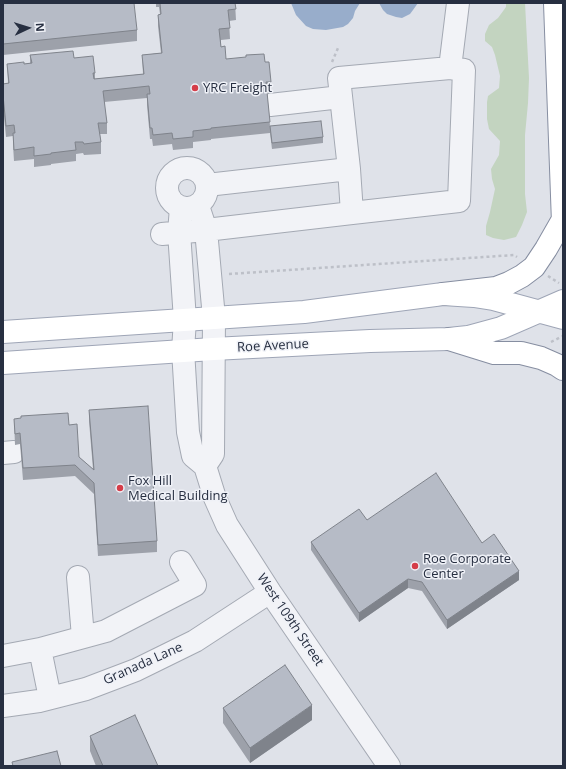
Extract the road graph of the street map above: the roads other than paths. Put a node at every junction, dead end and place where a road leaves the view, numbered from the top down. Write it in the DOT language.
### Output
graph roads {
  1 [pos="458,3"];
  2 [pos="555,3"];
  3 [pos="450,68"];
  4 [pos="341,97"];
  5 [pos="270,105"];
  6 [pos="349,169"];
  7 [pos="207,185"];
  8 [pos="189,207"];
  9 [pos="352,213"];
  10 [pos="563,222"];
  11 [pos="206,230"];
  12 [pos="170,233"];
  13 [pos="443,294"];
  14 [pos="563,300"];
  15 [pos="539,311"];
  16 [pos="214,318"];
  17 [pos="563,318"];
  18 [pos="185,320"];
  19 [pos="3,332"];
  20 [pos="450,339"];
  21 [pos="213,349"];
  22 [pos="183,350"];
  23 [pos="3,363"];
  24 [pos="563,369"];
  25 [pos="205,466"];
  26 [pos="181,562"];
  27 [pos="78,577"];
  28 [pos="270,592"];
  29 [pos="83,636"];
  30 [pos="40,649"];
  31 [pos="3,656"];
  32 [pos="50,698"];
  33 [pos="3,706"];
  34 [pos="389,766"];
  1 -- 3 [label="street"];
  2 -- 10 [label="main road"];
  3 -- 4 [label="street"];
  3 -- 9 [label="street"];
  4 -- 5 [label="street"];
  4 -- 6 [label="street"];
  6 -- 7 [label="street"];
  6 -- 9 [label="street"];
  7 -- 8 [label="street"];
  7 -- 8 [label="street"];
  8 -- 11 [label="street"];
  8 -- 12 [label="street, West 109th Street"];
  9 -- 11 [label="street"];
  10 -- 13 [label="main road"];
  11 -- 12 [label="street"];
  11 -- 16 [label="street"];
  12 -- 18 [label="street, West 109th Street"];
  13 -- 15 [label="main road"];
  13 -- 16 [label="main road"];
  14 -- 15 [label="main road, Roe Avenue"];
  15 -- 17 [label="main road"];
  15 -- 20 [label="main road, Roe Avenue"];
  16 -- 18 [label="main road"];
  16 -- 21 [label="street"];
  18 -- 19 [label="main road"];
  18 -- 22 [label="street, West 109th Street"];
  20 -- 21 [label="main road, Roe Avenue"];
  20 -- 24 [label="main road"];
  21 -- 22 [label="main road, Roe Avenue"];
  21 -- 25 [label="street"];
  22 -- 23 [label="main road, Roe Avenue"];
  22 -- 25 [label="street, West 109th Street"];
  25 -- 28 [label="street, West 109th Street"];
  26 -- 29 [label="street"];
  27 -- 29 [label="street"];
  28 -- 32 [label="street, Granada Lane"];
  28 -- 34 [label="street, West 109th Street"];
  29 -- 30 [label="street"];
  30 -- 31 [label="street"];
  30 -- 32 [label="street"];
  32 -- 33 [label="street, Granada Lane"];
}
